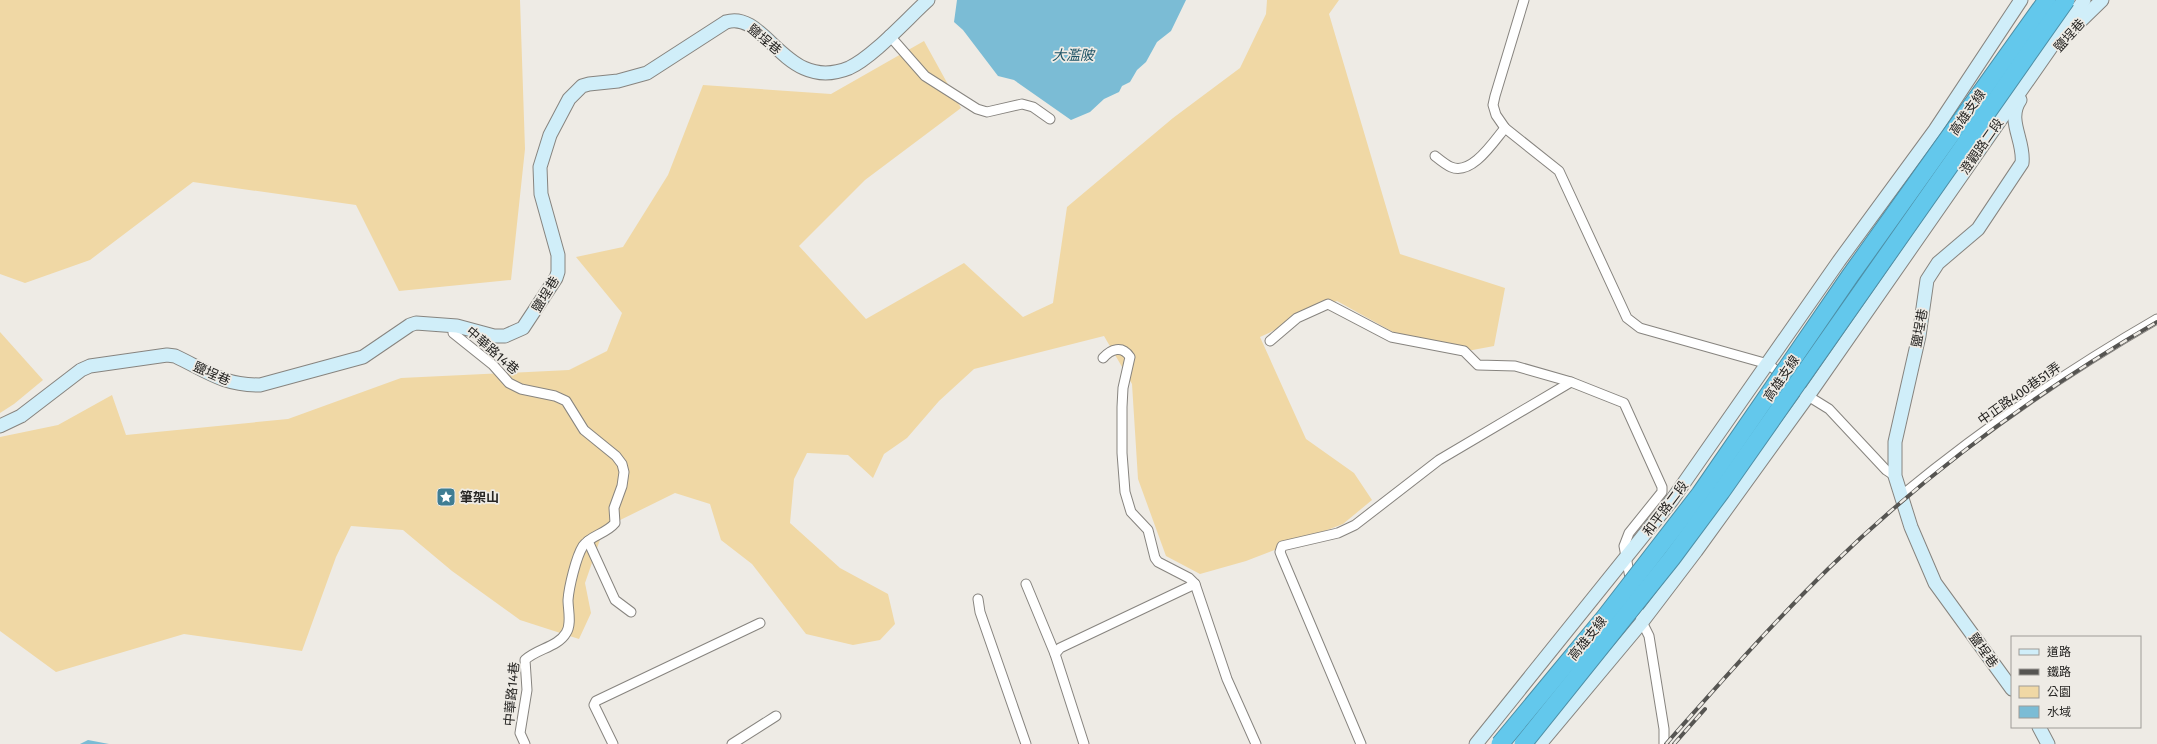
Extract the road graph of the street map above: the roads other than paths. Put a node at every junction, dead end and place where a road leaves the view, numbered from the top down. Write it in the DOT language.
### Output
graph roads {
  1 [pos="928,0"];
  2 [pos="1524,0"];
  3 [pos="2021,0"];
  4 [pos="2047,0"];
  5 [pos="2066,0"];
  6 [pos="2084,0"];
  7 [pos="2102,0"];
  8 [pos="889,35"];
  9 [pos="1050,119"];
  10 [pos="1505,128"];
  11 [pos="1436,156"];
  12 [pos="2157,319"];
  13 [pos="457,326"];
  14 [pos="1270,341"];
  15 [pos="1103,358"];
  16 [pos="1768,364"];
  17 [pos="1571,382"];
  18 [pos="1808,396"];
  19 [pos="0,426"];
  20 [pos="1895,476"];
  21 [pos="1901,496"];
  22 [pos="588,541"];
  23 [pos="1625,560"];
  24 [pos="1026,584"];
  25 [pos="1195,584"];
  26 [pos="978,599"];
  27 [pos="630,612"];
  28 [pos="1642,622"];
  29 [pos="760,623"];
  30 [pos="1055,654"];
  31 [pos="2011,687"];
  32 [pos="776,716"];
  33 [pos="2040,728"];
  34 [pos="525,744"];
  35 [pos="613,744"];
  36 [pos="732,744"];
  37 [pos="1026,744"];
  38 [pos="1084,744"];
  39 [pos="1256,744"];
  40 [pos="1361,744"];
  41 [pos="1476,744"];
  42 [pos="1500,744"];
  43 [pos="1523,744"];
  44 [pos="1540,744"];
  45 [pos="1664,744"];
  46 [pos="2048,744"];
  1 -- 8 [label="street, 鹽埕巷"];
  2 -- 10 [label="street"];
  3 -- 16 [label="street, 和平路二段"];
  4 -- 42 [label="highway, 高雄支線, bridge"];
  5 -- 43 [label="highway, 高雄支線, bridge"];
  6 -- 18 [label="street, 澄觀路二段"];
  7 -- 20 [label="street, 鹽埕巷"];
  8 -- 9 [label="street"];
  8 -- 13 [label="street, 鹽埕巷"];
  10 -- 11 [label="street"];
  10 -- 16 [label="street"];
  12 -- 21 [label="street, 中正路400巷51弄"];
  13 -- 19 [label="street, 鹽埕巷"];
  13 -- 22 [label="street, 中華路14巷"];
  14 -- 17 [label="street"];
  15 -- 25 [label="street"];
  16 -- 18 [label="street"];
  16 -- 23 [label="street, 和平路二段"];
  17 -- 23 [label="street"];
  17 -- 40 [label="street"];
  18 -- 20 [label="street"];
  18 -- 28 [label="street"];
  20 -- 21 [label="street, 鹽埕巷"];
  21 -- 31 [label="street, 鹽埕巷"];
  22 -- 27 [label="street"];
  22 -- 34 [label="street, 中華路14巷"];
  23 -- 28 [label="street"];
  23 -- 41 [label="street, 和平路二段"];
  24 -- 30 [label="street"];
  25 -- 30 [label="street"];
  25 -- 39 [label="street"];
  26 -- 37 [label="street"];
  28 -- 44 [label="street"];
  28 -- 45 [label="street"];
  29 -- 35 [label="street"];
  30 -- 38 [label="street"];
  32 -- 36 [label="street"];
  33 -- 46 [label="street"];
}
